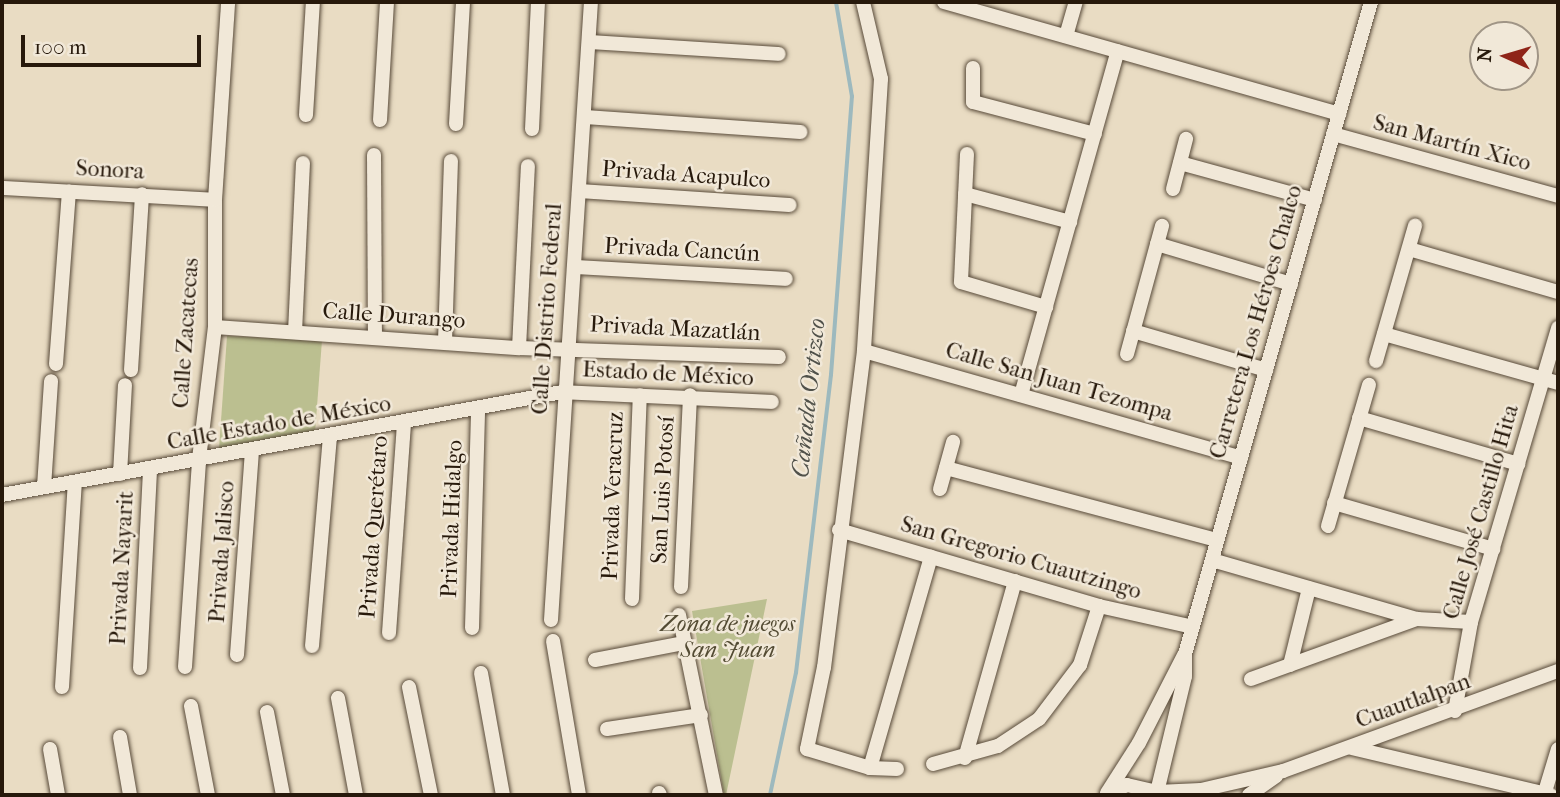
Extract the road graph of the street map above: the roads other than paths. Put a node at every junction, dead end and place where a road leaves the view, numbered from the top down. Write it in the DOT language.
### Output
graph roads {
  1 [pos="228,2"];
  2 [pos="313,2"];
  3 [pos="387,2"];
  4 [pos="463,2"];
  5 [pos="538,2"];
  6 [pos="591,2"];
  7 [pos="863,2"];
  8 [pos="944,2"];
  9 [pos="1076,2"];
  10 [pos="1371,2"];
  11 [pos="1066,36"];
  12 [pos="589,42"];
  13 [pos="1118,51"];
  14 [pos="779,54"];
  15 [pos="973,68"];
  16 [pos="1339,114"];
  17 [pos="306,116"];
  18 [pos="585,117"];
  19 [pos="380,120"];
  20 [pos="456,124"];
  21 [pos="532,129"];
  22 [pos="800,132"];
  23 [pos="1095,134"];
  24 [pos="1333,134"];
  25 [pos="1186,139"];
  26 [pos="967,154"];
  27 [pos="374,156"];
  28 [pos="451,161"];
  29 [pos="303,163"];
  30 [pos="1180,163"];
  31 [pos="527,166"];
  32 [pos="2,188"];
  33 [pos="1172,189"];
  34 [pos="69,191"];
  35 [pos="579,191"];
  36 [pos="142,194"];
  37 [pos="965,194"];
  38 [pos="1558,196"];
  39 [pos="215,200"];
  40 [pos="1315,200"];
  41 [pos="790,205"];
  42 [pos="1070,222"];
  43 [pos="1162,226"];
  44 [pos="1415,226"];
  45 [pos="1157,244"];
  46 [pos="1409,249"];
  47 [pos="574,267"];
  48 [pos="786,279"];
  49 [pos="1291,284"];
  50 [pos="1558,292"];
  51 [pos="1046,307"];
  52 [pos="215,327"];
  53 [pos="1558,328"];
  54 [pos="1133,331"];
  55 [pos="295,332"];
  56 [pos="1384,334"];
  57 [pos="374,338"];
  58 [pos="445,341"];
  59 [pos="570,347"];
  60 [pos="519,348"];
  61 [pos="864,351"];
  62 [pos="1127,354"];
  63 [pos="779,357"];
  64 [pos="1376,361"];
  65 [pos="56,364"];
  66 [pos="131,370"];
  67 [pos="1266,370"];
  68 [pos="51,381"];
  69 [pos="1551,381"];
  70 [pos="125,385"];
  71 [pos="1369,385"];
  72 [pos="562,392"];
  73 [pos="640,395"];
  74 [pos="690,395"];
  75 [pos="1021,395"];
  76 [pos="772,401"];
  77 [pos="478,411"];
  78 [pos="1359,418"];
  79 [pos="404,424"];
  80 [pos="330,436"];
  81 [pos="953,442"];
  82 [pos="252,451"];
  83 [pos="1241,458"];
  84 [pos="198,459"];
  85 [pos="1518,464"];
  86 [pos="946,468"];
  87 [pos="150,470"];
  88 [pos="120,474"];
  89 [pos="75,482"];
  90 [pos="44,487"];
  91 [pos="940,489"];
  92 [pos="2,495"];
  93 [pos="1334,503"];
  94 [pos="1328,526"];
  95 [pos="839,530"];
  96 [pos="1217,540"];
  97 [pos="1493,548"];
  98 [pos="931,557"];
  99 [pos="1212,561"];
  100 [pos="1015,581"];
  101 [pos="681,587"];
  102 [pos="1309,588"];
  103 [pos="632,599"];
  104 [pos="1100,606"];
  105 [pos="679,615"];
  106 [pos="1417,619"];
  107 [pos="551,620"];
  108 [pos="1472,622"];
  109 [pos="1193,627"];
  110 [pos="472,628"];
  111 [pos="389,633"];
  112 [pos="553,642"];
  113 [pos="684,643"];
  114 [pos="312,646"];
  115 [pos="1185,654"];
  116 [pos="237,655"];
  117 [pos="595,660"];
  118 [pos="1290,665"];
  119 [pos="186,667"];
  120 [pos="140,668"];
  121 [pos="1558,671"];
  122 [pos="481,673"];
  123 [pos="1251,679"];
  124 [pos="62,687"];
  125 [pos="409,687"];
  126 [pos="338,698"];
  127 [pos="191,706"];
  128 [pos="1455,711"];
  129 [pos="267,712"];
  130 [pos="701,715"];
  131 [pos="607,729"];
  132 [pos="120,737"];
  133 [pos="1352,748"];
  134 [pos="50,749"];
  135 [pos="1558,749"];
  136 [pos="965,758"];
  137 [pos="933,764"];
  138 [pos="870,768"];
  139 [pos="897,769"];
  140 [pos="1283,771"];
  141 [pos="1158,794"];
  142 [pos="58,795"];
  143 [pos="130,795"];
  144 [pos="208,795"];
  145 [pos="283,795"];
  146 [pos="356,795"];
  147 [pos="431,795"];
  148 [pos="503,795"];
  149 [pos="579,795"];
  150 [pos="716,795"];
  151 [pos="1106,795"];
  152 [pos="1249,795"];
  153 [pos="1546,795"];
  1 -- 39 [label="street, Calle Zacatecas"];
  2 -- 17 [label="street"];
  3 -- 19 [label="street"];
  4 -- 20 [label="street"];
  5 -- 21 [label="street"];
  6 -- 12 [label="street, Calle Distrito Federal"];
  7 -- 61 [label="street"];
  8 -- 11 [label="street"];
  9 -- 11 [label="street"];
  10 -- 16 [label="street, Carretera Los Héroes Chalco"];
  11 -- 13 [label="street"];
  12 -- 14 [label="street"];
  12 -- 18 [label="street, Calle Distrito Federal"];
  13 -- 16 [label="street"];
  13 -- 23 [label="street"];
  15 -- 23 [label="street"];
  16 -- 24 [label="street, Carretera Los Héroes Chalco"];
  18 -- 22 [label="street"];
  18 -- 35 [label="street, Calle Distrito Federal"];
  23 -- 42 [label="street"];
  24 -- 38 [label="street, San Martín Xico"];
  24 -- 40 [label="street, Carretera Los Héroes Chalco"];
  25 -- 30 [label="street"];
  26 -- 37 [label="street"];
  27 -- 57 [label="street"];
  28 -- 58 [label="street"];
  29 -- 55 [label="street"];
  30 -- 33 [label="street"];
  30 -- 40 [label="street"];
  31 -- 60 [label="street"];
  32 -- 34 [label="street, Sonora"];
  34 -- 36 [label="street, Sonora"];
  34 -- 65 [label="street"];
  35 -- 41 [label="street, Privada Acapulco"];
  35 -- 47 [label="street, Calle Distrito Federal"];
  36 -- 39 [label="street, Sonora"];
  36 -- 66 [label="street"];
  37 -- 42 [label="street"];
  37 -- 51 [label="street"];
  39 -- 52 [label="street, Calle Zacatecas"];
  40 -- 49 [label="street, Carretera Los Héroes Chalco"];
  42 -- 51 [label="street"];
  43 -- 45 [label="street"];
  44 -- 46 [label="street"];
  45 -- 49 [label="street"];
  45 -- 54 [label="street"];
  46 -- 50 [label="street"];
  46 -- 56 [label="street"];
  47 -- 48 [label="street, Privada Cancún"];
  47 -- 59 [label="street, Calle Distrito Federal"];
  49 -- 67 [label="street, Carretera Los Héroes Chalco"];
  51 -- 75 [label="street"];
  52 -- 55 [label="street, Calle Durango"];
  52 -- 84 [label="street, Calle Zacatecas"];
  53 -- 69 [label="street, Calle José Castillo Hita"];
  54 -- 62 [label="street"];
  54 -- 67 [label="street"];
  55 -- 57 [label="street, Calle Durango"];
  56 -- 64 [label="street"];
  56 -- 69 [label="street"];
  57 -- 58 [label="street, Calle Durango"];
  58 -- 60 [label="street, Calle Durango"];
  59 -- 60 [label="street, Calle Durango"];
  59 -- 63 [label="street, Privada Mazatlán"];
  59 -- 72 [label="street, Calle Distrito Federal"];
  61 -- 75 [label="street, Calle San Juan Tezompa"];
  61 -- 95 [label="street"];
  67 -- 83 [label="street, Carretera Los Héroes Chalco"];
  68 -- 90 [label="street"];
  69 -- 85 [label="street, Calle José Castillo Hita"];
  70 -- 88 [label="street"];
  71 -- 78 [label="street"];
  72 -- 73 [label="street, Estado de México"];
  72 -- 77 [label="street, Calle Estado de México"];
  72 -- 107 [label="street, Calle Distrito Federal"];
  73 -- 74 [label="street, Estado de México"];
  73 -- 103 [label="street, Privada Veracruz"];
  74 -- 76 [label="street, Estado de México"];
  74 -- 101 [label="street, San Luis Potosí"];
  75 -- 83 [label="street, Calle San Juan Tezompa"];
  77 -- 79 [label="street, Calle Estado de México"];
  77 -- 110 [label="street, Privada Hidalgo"];
  78 -- 85 [label="street"];
  78 -- 93 [label="street"];
  79 -- 80 [label="street, Calle Estado de México"];
  79 -- 111 [label="street, Privada Querétaro"];
  80 -- 82 [label="street, Calle Estado de México"];
  80 -- 114 [label="street"];
  81 -- 86 [label="street"];
  82 -- 84 [label="street, Calle Estado de México"];
  82 -- 116 [label="street, Privada Jalisco"];
  83 -- 96 [label="street, Carretera Los Héroes Chalco"];
  84 -- 87 [label="street, Calle Estado de México"];
  84 -- 119 [label="street, Calle Zacatecas"];
  85 -- 97 [label="street, Calle José Castillo Hita"];
  86 -- 91 [label="street"];
  86 -- 96 [label="street"];
  87 -- 88 [label="street, Calle Estado de México"];
  87 -- 120 [label="street, Privada Nayarit"];
  88 -- 89 [label="street, Calle Estado de México"];
  89 -- 90 [label="street, Calle Estado de México"];
  89 -- 124 [label="street"];
  90 -- 92 [label="street, Calle Estado de México"];
  93 -- 94 [label="street"];
  93 -- 97 [label="street"];
  95 -- 98 [label="street, San Gregorio Cuautzingo"];
  95 -- 138 [label="street"];
  96 -- 99 [label="street, Carretera Los Héroes Chalco"];
  97 -- 108 [label="street, Calle José Castillo Hita"];
  98 -- 100 [label="street, San Gregorio Cuautzingo"];
  98 -- 138 [label="street"];
  99 -- 102 [label="street"];
  99 -- 109 [label="street, Carretera Los Héroes Chalco"];
  100 -- 104 [label="street, San Gregorio Cuautzingo"];
  100 -- 136 [label="street"];
  102 -- 106 [label="street"];
  102 -- 118 [label="street"];
  104 -- 109 [label="street, San Gregorio Cuautzingo"];
  104 -- 136 [label="street"];
  105 -- 113 [label="street"];
  106 -- 108 [label="street"];
  106 -- 118 [label="street"];
  108 -- 128 [label="street, Calle José Castillo Hita"];
  109 -- 115 [label="street, Carretera Los Héroes Chalco"];
  112 -- 149 [label="street"];
  113 -- 117 [label="street"];
  113 -- 130 [label="street"];
  115 -- 141 [label="street, Carretera Los Héroes Chalco"];
  115 -- 151 [label="street, Carretera Los Héroes Chalco"];
  118 -- 123 [label="street"];
  121 -- 128 [label="street, Cuautlalpan"];
  122 -- 148 [label="street"];
  125 -- 147 [label="street"];
  126 -- 146 [label="street"];
  127 -- 144 [label="street"];
  128 -- 133 [label="street, Cuautlalpan"];
  129 -- 145 [label="street"];
  130 -- 131 [label="street"];
  130 -- 150 [label="street"];
  132 -- 143 [label="street"];
  133 -- 140 [label="street, Cuautlalpan"];
  133 -- 153 [label="street"];
  134 -- 142 [label="street"];
  135 -- 153 [label="street"];
  136 -- 137 [label="street"];
  138 -- 139 [label="street"];
  140 -- 141 [label="street"];
  140 -- 152 [label="street"];
  141 -- 151 [label="street"];
}
